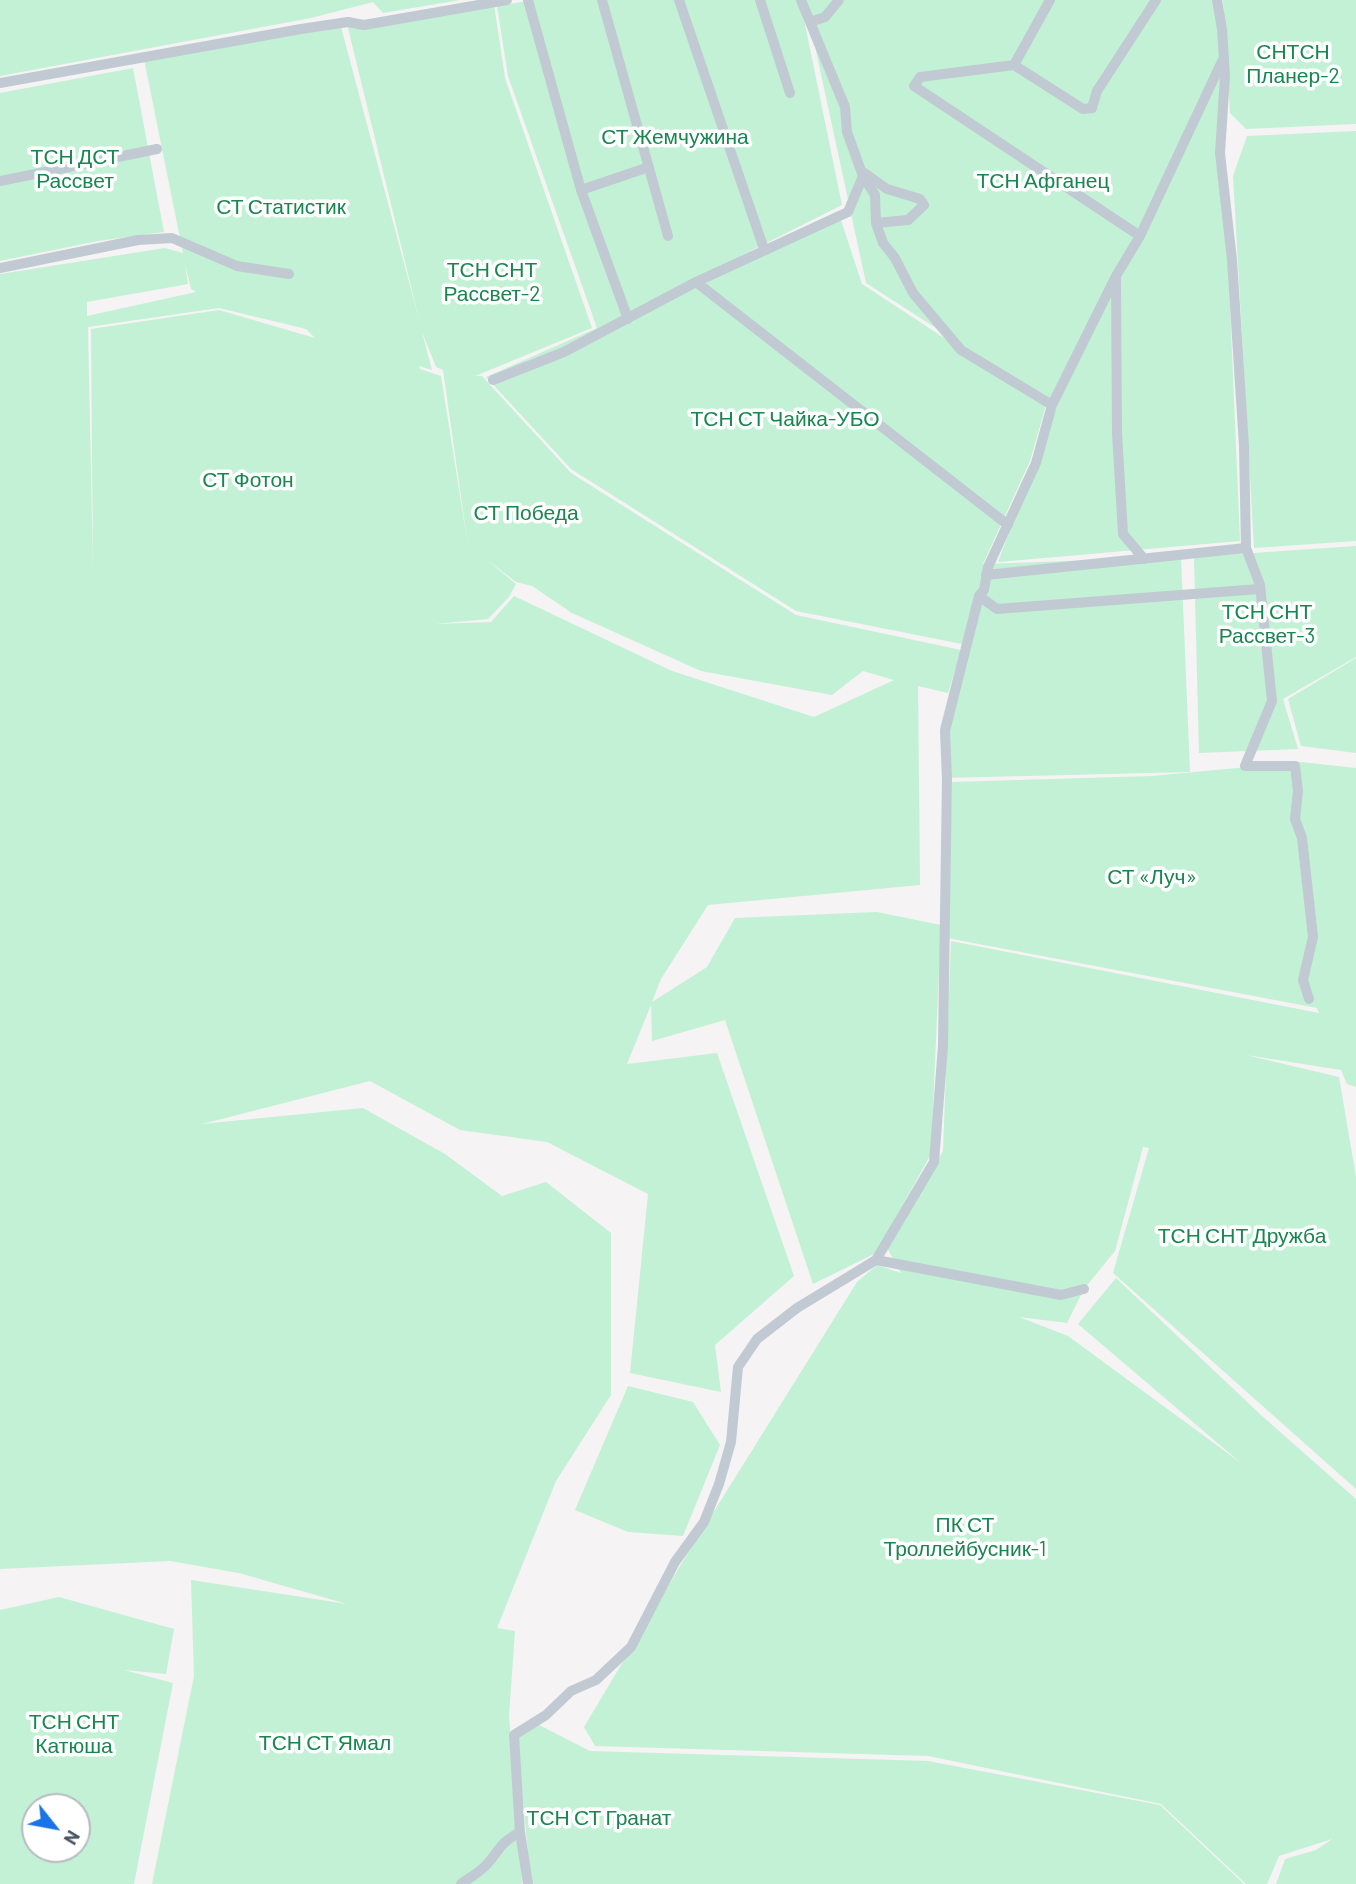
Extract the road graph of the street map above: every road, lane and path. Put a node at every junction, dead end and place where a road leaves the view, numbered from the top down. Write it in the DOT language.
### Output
graph roads {
  1 [pos="507,0"];
  2 [pos="528,0"];
  3 [pos="602,0"];
  4 [pos="679,0"];
  5 [pos="760,0"];
  6 [pos="801,0"];
  7 [pos="839,0"];
  8 [pos="1051,0"];
  9 [pos="1156,0"];
  10 [pos="1217,0"];
  11 [pos="810,22"];
  12 [pos="1224,57"];
  13 [pos="1014,65"];
  14 [pos="0,83"];
  15 [pos="790,93"];
  16 [pos="157,149"];
  17 [pos="649,167"];
  18 [pos="862,173"];
  19 [pos="0,181"];
  20 [pos="581,190"];
  21 [pos="876,223"];
  22 [pos="668,236"];
  23 [pos="1140,236"];
  24 [pos="764,249"];
  25 [pos="0,268"];
  26 [pos="289,274"];
  27 [pos="1116,276"];
  28 [pos="696,282"];
  29 [pos="628,318"];
  30 [pos="493,380"];
  31 [pos="1052,405"];
  32 [pos="1008,524"];
  33 [pos="1246,548"];
  34 [pos="1144,559"];
  35 [pos="986,575"];
  36 [pos="1259,589"];
  37 [pos="979,596"];
  38 [pos="1309,999"];
  39 [pos="876,1260"];
  40 [pos="1084,1289"];
  41 [pos="520,1832"];
  42 [pos="461,1884"];
  43 [pos="528,1884"];
  1 -- 14 [label="street"];
  2 -- 20 [label="street"];
  3 -- 17 [label="street"];
  4 -- 24 [label="street"];
  5 -- 15 [label="street"];
  6 -- 11 [label="street"];
  7 -- 11 [label="street"];
  8 -- 13 [label="street"];
  9 -- 13 [label="street"];
  10 -- 12 [label="street"];
  11 -- 18 [label="street"];
  12 -- 23 [label="street"];
  12 -- 33 [label="street"];
  13 -- 23 [label="street"];
  16 -- 19 [label="street"];
  17 -- 20 [label="street"];
  17 -- 22 [label="street"];
  18 -- 21 [label="street"];
  18 -- 21 [label="street"];
  18 -- 24 [label="street"];
  20 -- 29 [label="street"];
  21 -- 31 [label="street"];
  23 -- 27 [label="street"];
  24 -- 28 [label="street"];
  25 -- 26 [label="street"];
  27 -- 31 [label="street"];
  27 -- 34 [label="street"];
  28 -- 29 [label="street"];
  28 -- 32 [label="street"];
  29 -- 30 [label="street"];
  31 -- 32 [label="street"];
  32 -- 35 [label="street"];
  33 -- 34 [label="street"];
  33 -- 36 [label="street"];
  34 -- 35 [label="street"];
  35 -- 37 [label="street"];
  36 -- 37 [label="street"];
  36 -- 38 [label="street"];
  37 -- 39 [label="street"];
  39 -- 40 [label="street"];
  39 -- 41 [label="street"];
  41 -- 42 [label="street"];
  41 -- 43 [label="street"];
}
